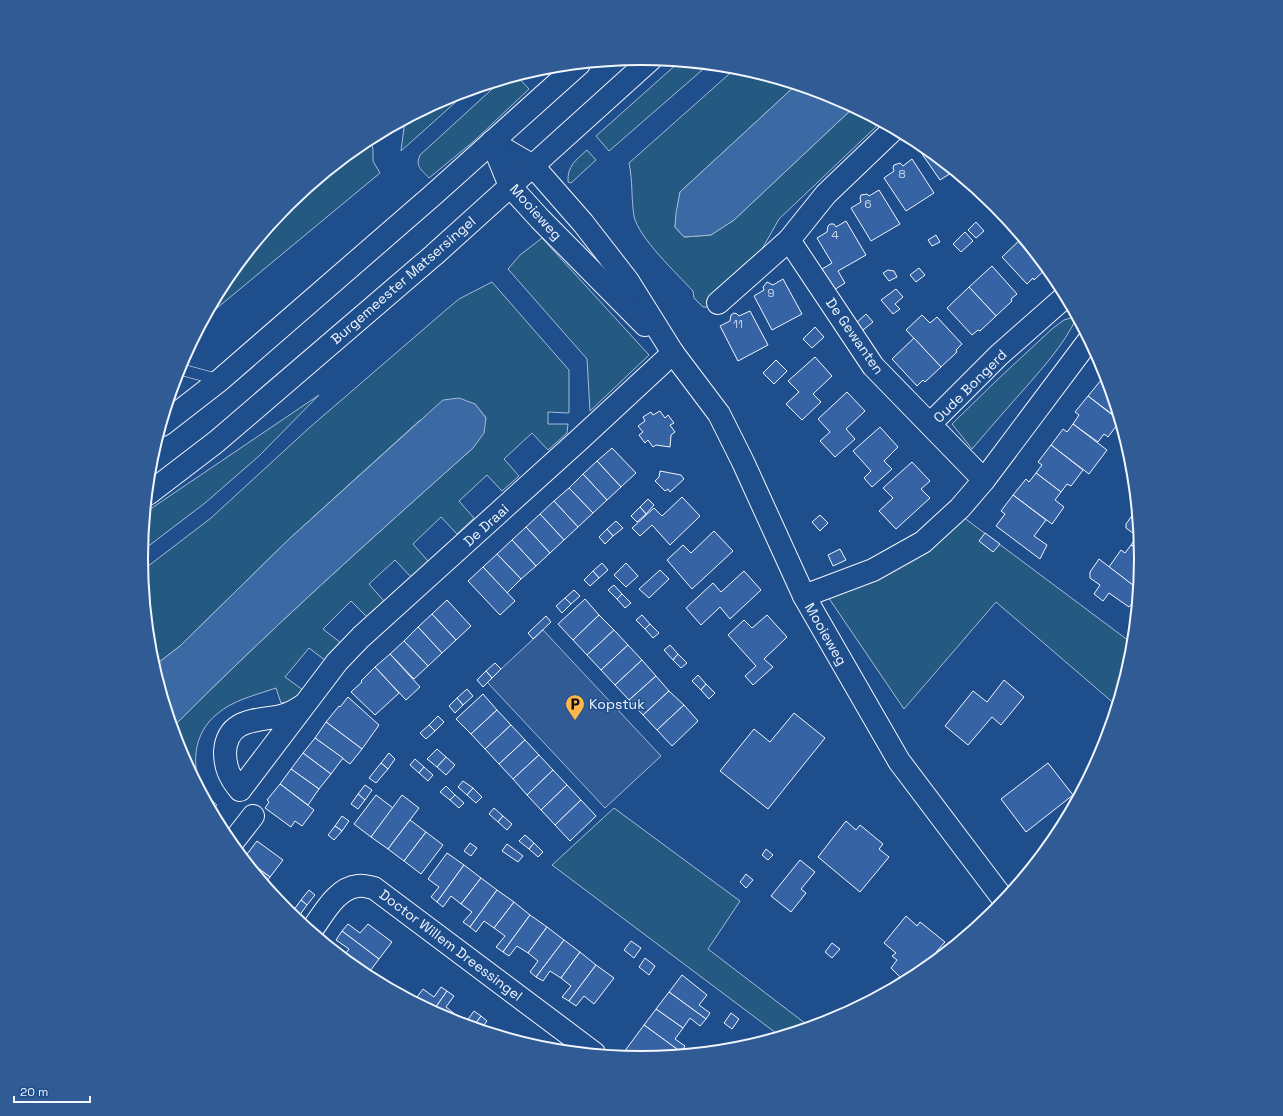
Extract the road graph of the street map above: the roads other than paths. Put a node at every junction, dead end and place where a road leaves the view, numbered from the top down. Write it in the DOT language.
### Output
graph roads {
  1 [pos="644,65"];
  2 [pos="573,70"];
  3 [pos="890,132"];
  4 [pos="492,142"];
  5 [pos="532,166"];
  6 [pos="510,186"];
  7 [pos="789,240"];
  8 [pos="1061,300"];
  9 [pos="718,303"];
  10 [pos="1086,344"];
  11 [pos="673,353"];
  12 [pos="185,371"];
  13 [pos="220,380"];
  14 [pos="168,420"];
  15 [pos="930,424"];
  16 [pos="984,480"];
  17 [pos="154,490"];
  18 [pos="804,596"];
  19 [pos="305,704"];
  20 [pos="253,816"];
  21 [pos="236,838"];
  22 [pos="1001,895"];
  23 [pos="314,927"];
  24 [pos="587,1048"];
  1 -- 5 [label="street, Burgemeester Matsersingel"];
  2 -- 4 [label="street"];
  3 -- 7 [label="street"];
  4 -- 5 [label="street, Mooieweg"];
  4 -- 6 [label="street, Mooieweg"];
  4 -- 13 [label="street"];
  5 -- 6 [label="street, Burgemeester Matsersingel"];
  5 -- 11 [label="street, Mooieweg"];
  6 -- 11 [label="street, Mooieweg"];
  6 -- 17 [label="street, Burgemeester Matsersingel"];
  7 -- 9 [label="street"];
  7 -- 15 [label="street, De Gewanten"];
  8 -- 15 [label="street, Oude Bongerd"];
  10 -- 16 [label="street"];
  11 -- 18 [label="street, Mooieweg"];
  11 -- 19 [label="street, De Draai"];
  12 -- 13 [label="lane"];
  13 -- 14 [label="street"];
  15 -- 16 [label="street, Oude Bongerd"];
  16 -- 18 [label="street"];
  18 -- 22 [label="street, Mooieweg"];
  20 -- 21 [label="street"];
  23 -- 24 [label="street, Doctor Willem Dreessingel"];
}
